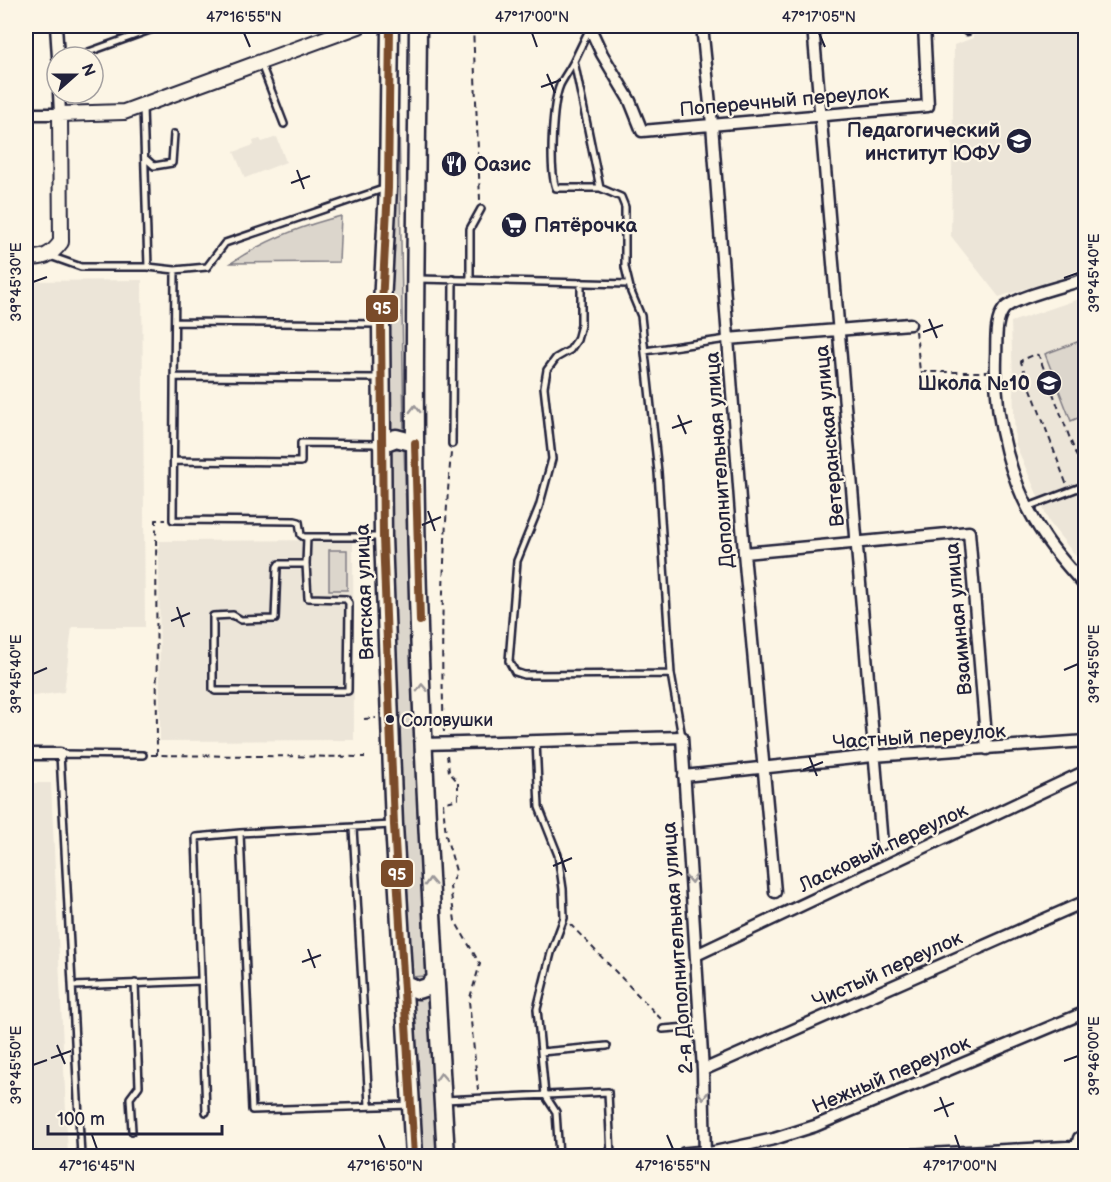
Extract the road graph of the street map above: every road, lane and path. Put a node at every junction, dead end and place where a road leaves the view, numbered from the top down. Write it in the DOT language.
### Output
graph roads {
  1 [pos="56,26"];
  2 [pos="161,26"];
  3 [pos="356,26"];
  4 [pos="390,26"];
  5 [pos="418,26"];
  6 [pos="473,26"];
  7 [pos="702,26"];
  8 [pos="813,26"];
  9 [pos="924,26"];
  10 [pos="589,27"];
  11 [pos="57,45"];
  12 [pos="105,46"];
  13 [pos="574,61"];
  14 [pos="261,62"];
  15 [pos="60,105"];
  16 [pos="143,105"];
  17 [pos="26,114"];
  18 [pos="60,114"];
  19 [pos="820,115"];
  20 [pos="712,123"];
  21 [pos="284,124"];
  22 [pos="174,134"];
  23 [pos="145,158"];
  24 [pos="388,188"];
  25 [pos="600,188"];
  26 [pos="480,209"];
  27 [pos="48,255"];
  28 [pos="26,258"];
  29 [pos="148,267"];
  30 [pos="175,270"];
  31 [pos="414,279"];
  32 [pos="453,279"];
  33 [pos="470,279"];
  34 [pos="1086,279"];
  35 [pos="581,282"];
  36 [pos="629,284"];
  37 [pos="175,322"];
  38 [pos="381,324"];
  39 [pos="910,324"];
  40 [pos="838,329"];
  41 [pos="728,339"];
  42 [pos="645,351"];
  43 [pos="996,372"];
  44 [pos="174,376"];
  45 [pos="381,378"];
  46 [pos="415,443"];
  47 [pos="381,444"];
  48 [pos="452,444"];
  49 [pos="174,461"];
  50 [pos="1086,479"];
  51 [pos="1086,485"];
  52 [pos="1069,491"];
  53 [pos="1028,507"];
  54 [pos="173,520"];
  55 [pos="307,537"];
  56 [pos="382,537"];
  57 [pos="856,543"];
  58 [pos="744,554"];
  59 [pos="306,564"];
  60 [pos="1086,587"];
  61 [pos="671,674"];
  62 [pos="380,718"];
  63 [pos="364,719"];
  64 [pos="682,737"];
  65 [pos="536,740"];
  66 [pos="1086,741"];
  67 [pos="445,743"];
  68 [pos="424,744"];
  69 [pos="987,749"];
  70 [pos="26,754"];
  71 [pos="60,754"];
  72 [pos="143,755"];
  73 [pos="157,755"];
  74 [pos="873,756"];
  75 [pos="365,757"];
  76 [pos="763,769"];
  77 [pos="1086,771"];
  78 [pos="684,776"];
  79 [pos="394,825"];
  80 [pos="353,828"];
  81 [pos="240,833"];
  82 [pos="882,844"];
  83 [pos="775,892"];
  84 [pos="1086,901"];
  85 [pos="564,918"];
  86 [pos="696,955"];
  87 [pos="435,980"];
  88 [pos="201,981"];
  89 [pos="135,983"];
  90 [pos="403,983"];
  91 [pos="73,986"];
  92 [pos="1086,1012"];
  93 [pos="700,1026"];
  94 [pos="667,1029"];
  95 [pos="607,1046"];
  96 [pos="541,1052"];
  97 [pos="703,1070"];
  98 [pos="545,1095"];
  99 [pos="478,1098"];
  100 [pos="442,1101"];
  101 [pos="369,1105"];
  102 [pos="412,1105"];
  103 [pos="206,1112"];
  104 [pos="132,1131"];
  105 [pos="1086,1135"];
  106 [pos="1081,1146"];
  107 [pos="704,1153"];
  108 [pos="1038,1153"];
  109 [pos="81,1156"];
  110 [pos="414,1156"];
  111 [pos="446,1156"];
  112 [pos="559,1156"];
  113 [pos="611,1156"];
  114 [pos="682,1156"];
  115 [pos="888,1156"];
  1 -- 11 [label="street"];
  2 -- 12 [label="lane"];
  3 -- 14 [label="street"];
  4 -- 24 [label="main road, Вятская улица"];
  5 -- 31 [label="main road"];
  6 -- 26 [label="path"];
  7 -- 20 [label="street, Дополнительная улица"];
  8 -- 19 [label="street, Ветеранская улица"];
  9 -- 19 [label="street, Поперечный переулок"];
  10 -- 13 [label="lane"];
  10 -- 20 [label="street, Поперечный переулок"];
  13 -- 25 [label="lane"];
  13 -- 25 [label="lane"];
  14 -- 16 [label="street"];
  14 -- 21 [label="lane"];
  15 -- 18 [label="street"];
  16 -- 18 [label="street"];
  16 -- 23 [label="lane"];
  17 -- 18 [label="street"];
  18 -- 27 [label="street"];
  19 -- 20 [label="street, Поперечный переулок"];
  19 -- 40 [label="street, Ветеранская улица"];
  20 -- 41 [label="street, Дополнительная улица"];
  22 -- 23 [label="lane"];
  23 -- 29 [label="lane"];
  24 -- 30 [label="lane"];
  24 -- 38 [label="main road, Вятская улица"];
  25 -- 36 [label="lane"];
  26 -- 33 [label="lane"];
  27 -- 28 [label="street"];
  27 -- 29 [label="lane"];
  29 -- 30 [label="lane"];
  30 -- 37 [label="lane"];
  31 -- 32 [label="lane"];
  46 -- 31 [label="main road, one-way"];
  32 -- 33 [label="lane"];
  32 -- 48 [label="lane"];
  33 -- 35 [label="lane"];
  34 -- 43 [label="street"];
  35 -- 36 [label="lane"];
  35 -- 61 [label="lane"];
  36 -- 42 [label="lane"];
  37 -- 38 [label="lane"];
  37 -- 44 [label="lane"];
  38 -- 45 [label="main road, Вятская улица"];
  39 -- 40 [label="street"];
  39 -- 43 [label="path"];
  40 -- 41 [label="street"];
  40 -- 57 [label="street, Ветеранская улица"];
  41 -- 42 [label="lane"];
  41 -- 58 [label="street, Дополнительная улица"];
  42 -- 61 [label="lane"];
  43 -- 53 [label="street"];
  44 -- 45 [label="lane"];
  44 -- 49 [label="lane"];
  45 -- 47 [label="main road, Вятская улица"];
  46 -- 47 [label="main road"];
  68 -- 46 [label="main road, one-way"];
  47 -- 49 [label="lane"];
  47 -- 56 [label="main road, Вятская улица"];
  48 -- 67 [label="path"];
  49 -- 54 [label="lane"];
  50 -- 52 [label="path"];
  51 -- 52 [label="lane"];
  52 -- 53 [label="lane"];
  53 -- 60 [label="street"];
  54 -- 55 [label="lane"];
  54 -- 73 [label="path"];
  55 -- 56 [label="lane"];
  55 -- 59 [label="lane"];
  56 -- 79 [label="main road, Вятская улица"];
  57 -- 58 [label="street, Взаимная улица"];
  57 -- 69 [label="street, Взаимная улица"];
  57 -- 74 [label="street, Ветеранская улица"];
  58 -- 76 [label="street, Дополнительная улица"];
  59 -- 59 [label="lane"];
  61 -- 64 [label="lane"];
  62 -- 63 [label="path"];
  64 -- 65 [label="street"];
  64 -- 78 [label="street, 2-я Дополнительная улица"];
  65 -- 67 [label="street"];
  65 -- 85 [label="lane"];
  66 -- 69 [label="street, Частный переулок"];
  67 -- 68 [label="street"];
  67 -- 99 [label="path"];
  87 -- 68 [label="main road, one-way"];
  69 -- 74 [label="street, Частный переулок"];
  70 -- 71 [label="street"];
  71 -- 72 [label="lane"];
  71 -- 91 [label="lane"];
  72 -- 73 [label="path"];
  73 -- 75 [label="path"];
  74 -- 76 [label="street, Частный переулок"];
  74 -- 82 [label="street, Ветеранская улица"];
  76 -- 78 [label="street, Частный переулок"];
  76 -- 83 [label="street, Дополнительная улица"];
  77 -- 86 [label="street, Ласковый переулок"];
  78 -- 86 [label="street, 2-я Дополнительная улица, one-way"];
  79 -- 80 [label="lane"];
  79 -- 90 [label="main road, Вятская улица"];
  80 -- 81 [label="lane"];
  80 -- 101 [label="lane"];
  81 -- 88 [label="lane"];
  81 -- 101 [label="lane"];
  84 -- 97 [label="street, Чистый переулок"];
  85 -- 94 [label="path"];
  85 -- 96 [label="lane"];
  86 -- 93 [label="street, 2-я Дополнительная улица"];
  87 -- 90 [label="main road"];
  100 -- 87 [label="main road, one-way"];
  88 -- 89 [label="lane"];
  88 -- 103 [label="lane"];
  89 -- 91 [label="lane"];
  89 -- 104 [label="lane"];
  90 -- 102 [label="main road, Вятская улица"];
  91 -- 109 [label="lane"];
  92 -- 107 [label="street, Нежный переулок"];
  93 -- 94 [label="lane"];
  93 -- 97 [label="street, 2-я Дополнительная улица"];
  95 -- 96 [label="lane"];
  96 -- 98 [label="lane"];
  97 -- 107 [label="street, 2-я Дополнительная улица, one-way"];
  98 -- 99 [label="lane"];
  98 -- 112 [label="lane"];
  98 -- 113 [label="lane"];
  99 -- 100 [label="lane"];
  100 -- 111 [label="main road"];
  101 -- 102 [label="lane"];
  102 -- 110 [label="main road, Вятская улица"];
  105 -- 106 [label="street"];
  106 -- 108 [label="street"];
  107 -- 114 [label="lane"];
  108 -- 115 [label="street"];
}
